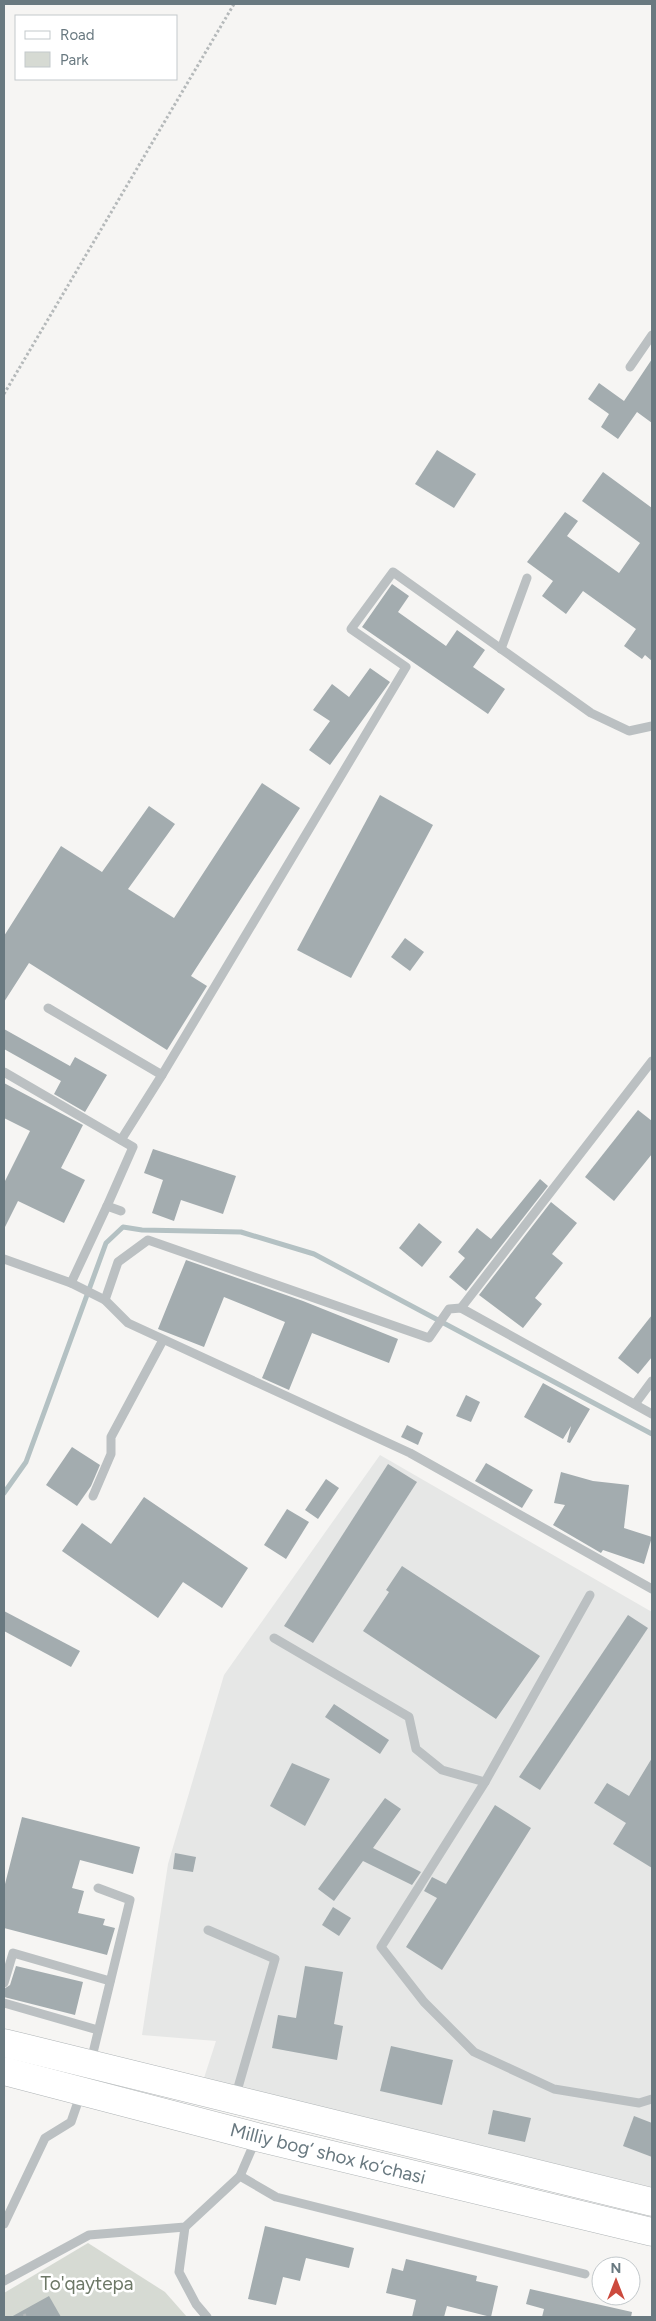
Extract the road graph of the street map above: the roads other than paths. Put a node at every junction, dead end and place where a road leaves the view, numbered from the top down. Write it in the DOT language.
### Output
graph roads {
  1 [pos="652,335"];
  2 [pos="630,367"];
  3 [pos="527,578"];
  4 [pos="501,648"];
  5 [pos="652,726"];
  6 [pos="48,1008"];
  7 [pos="652,1061"];
  8 [pos="4,1072"];
  9 [pos="162,1075"];
  10 [pos="121,1140"];
  11 [pos="107,1206"];
  12 [pos="121,1211"];
  13 [pos="4,1259"];
  14 [pos="71,1283"];
  15 [pos="105,1300"];
  16 [pos="461,1308"];
  17 [pos="163,1340"];
  18 [pos="652,1381"];
  19 [pos="635,1404"];
  20 [pos="652,1414"];
  21 [pos="94,1496"];
  22 [pos="652,1589"];
  23 [pos="590,1595"];
  24 [pos="274,1638"];
  25 [pos="485,1782"];
  26 [pos="98,1888"];
  27 [pos="208,1930"];
  28 [pos="110,1981"];
  29 [pos="4,1983"];
  30 [pos="4,2003"];
  31 [pos="98,2030"];
  32 [pos="4,2043"];
  33 [pos="90,2064"];
  34 [pos="4,2071"];
  35 [pos="82,2091"];
  36 [pos="235,2098"];
  37 [pos="652,2099"];
  38 [pos="257,2136"];
  39 [pos="532,2172"];
  40 [pos="240,2176"];
  41 [pos="525,2201"];
  42 [pos="652,2202"];
  43 [pos="4,2224"];
  44 [pos="185,2227"];
  45 [pos="652,2232"];
  46 [pos="585,2274"];
  47 [pos="4,2281"];
  48 [pos="207,2317"];
  1 -- 2 [label="street"];
  3 -- 4 [label="street"];
  4 -- 5 [label="street"];
  4 -- 9 [label="street"];
  6 -- 9 [label="street"];
  7 -- 16 [label="street"];
  8 -- 10 [label="street"];
  9 -- 10 [label="street"];
  10 -- 11 [label="street"];
  11 -- 12 [label="street"];
  11 -- 14 [label="street"];
  13 -- 14 [label="street"];
  14 -- 15 [label="street"];
  15 -- 16 [label="street"];
  15 -- 17 [label="street"];
  16 -- 19 [label="street"];
  17 -- 21 [label="street"];
  17 -- 22 [label="street"];
  18 -- 19 [label="street"];
  19 -- 20 [label="street"];
  23 -- 25 [label="street"];
  24 -- 25 [label="street"];
  25 -- 37 [label="street"];
  26 -- 28 [label="street"];
  27 -- 36 [label="street"];
  28 -- 29 [label="street"];
  28 -- 31 [label="street"];
  30 -- 31 [label="street"];
  31 -- 33 [label="street"];
  32 -- 33 [label="main road, Milliy bog‘ shox ko‘chasi"];
  33 -- 36 [label="main road, Milliy bog‘ shox ko‘chasi"];
  34 -- 35 [label="main road, Milliy bog‘ shox ko‘chasi"];
  35 -- 38 [label="main road, Milliy bog‘ shox ko‘chasi"];
  35 -- 43 [label="street"];
  36 -- 39 [label="main road, Milliy bog‘ shox ko‘chasi"];
  38 -- 40 [label="street"];
  38 -- 41 [label="main road, Milliy bog‘ shox ko‘chasi"];
  39 -- 41 [label="main road"];
  39 -- 42 [label="main road, Milliy bog‘ shox ko‘chasi"];
  40 -- 44 [label="street"];
  40 -- 46 [label="street"];
  41 -- 45 [label="main road, Milliy bog‘ shox ko‘chasi"];
  44 -- 47 [label="street"];
  44 -- 48 [label="street"];
}
